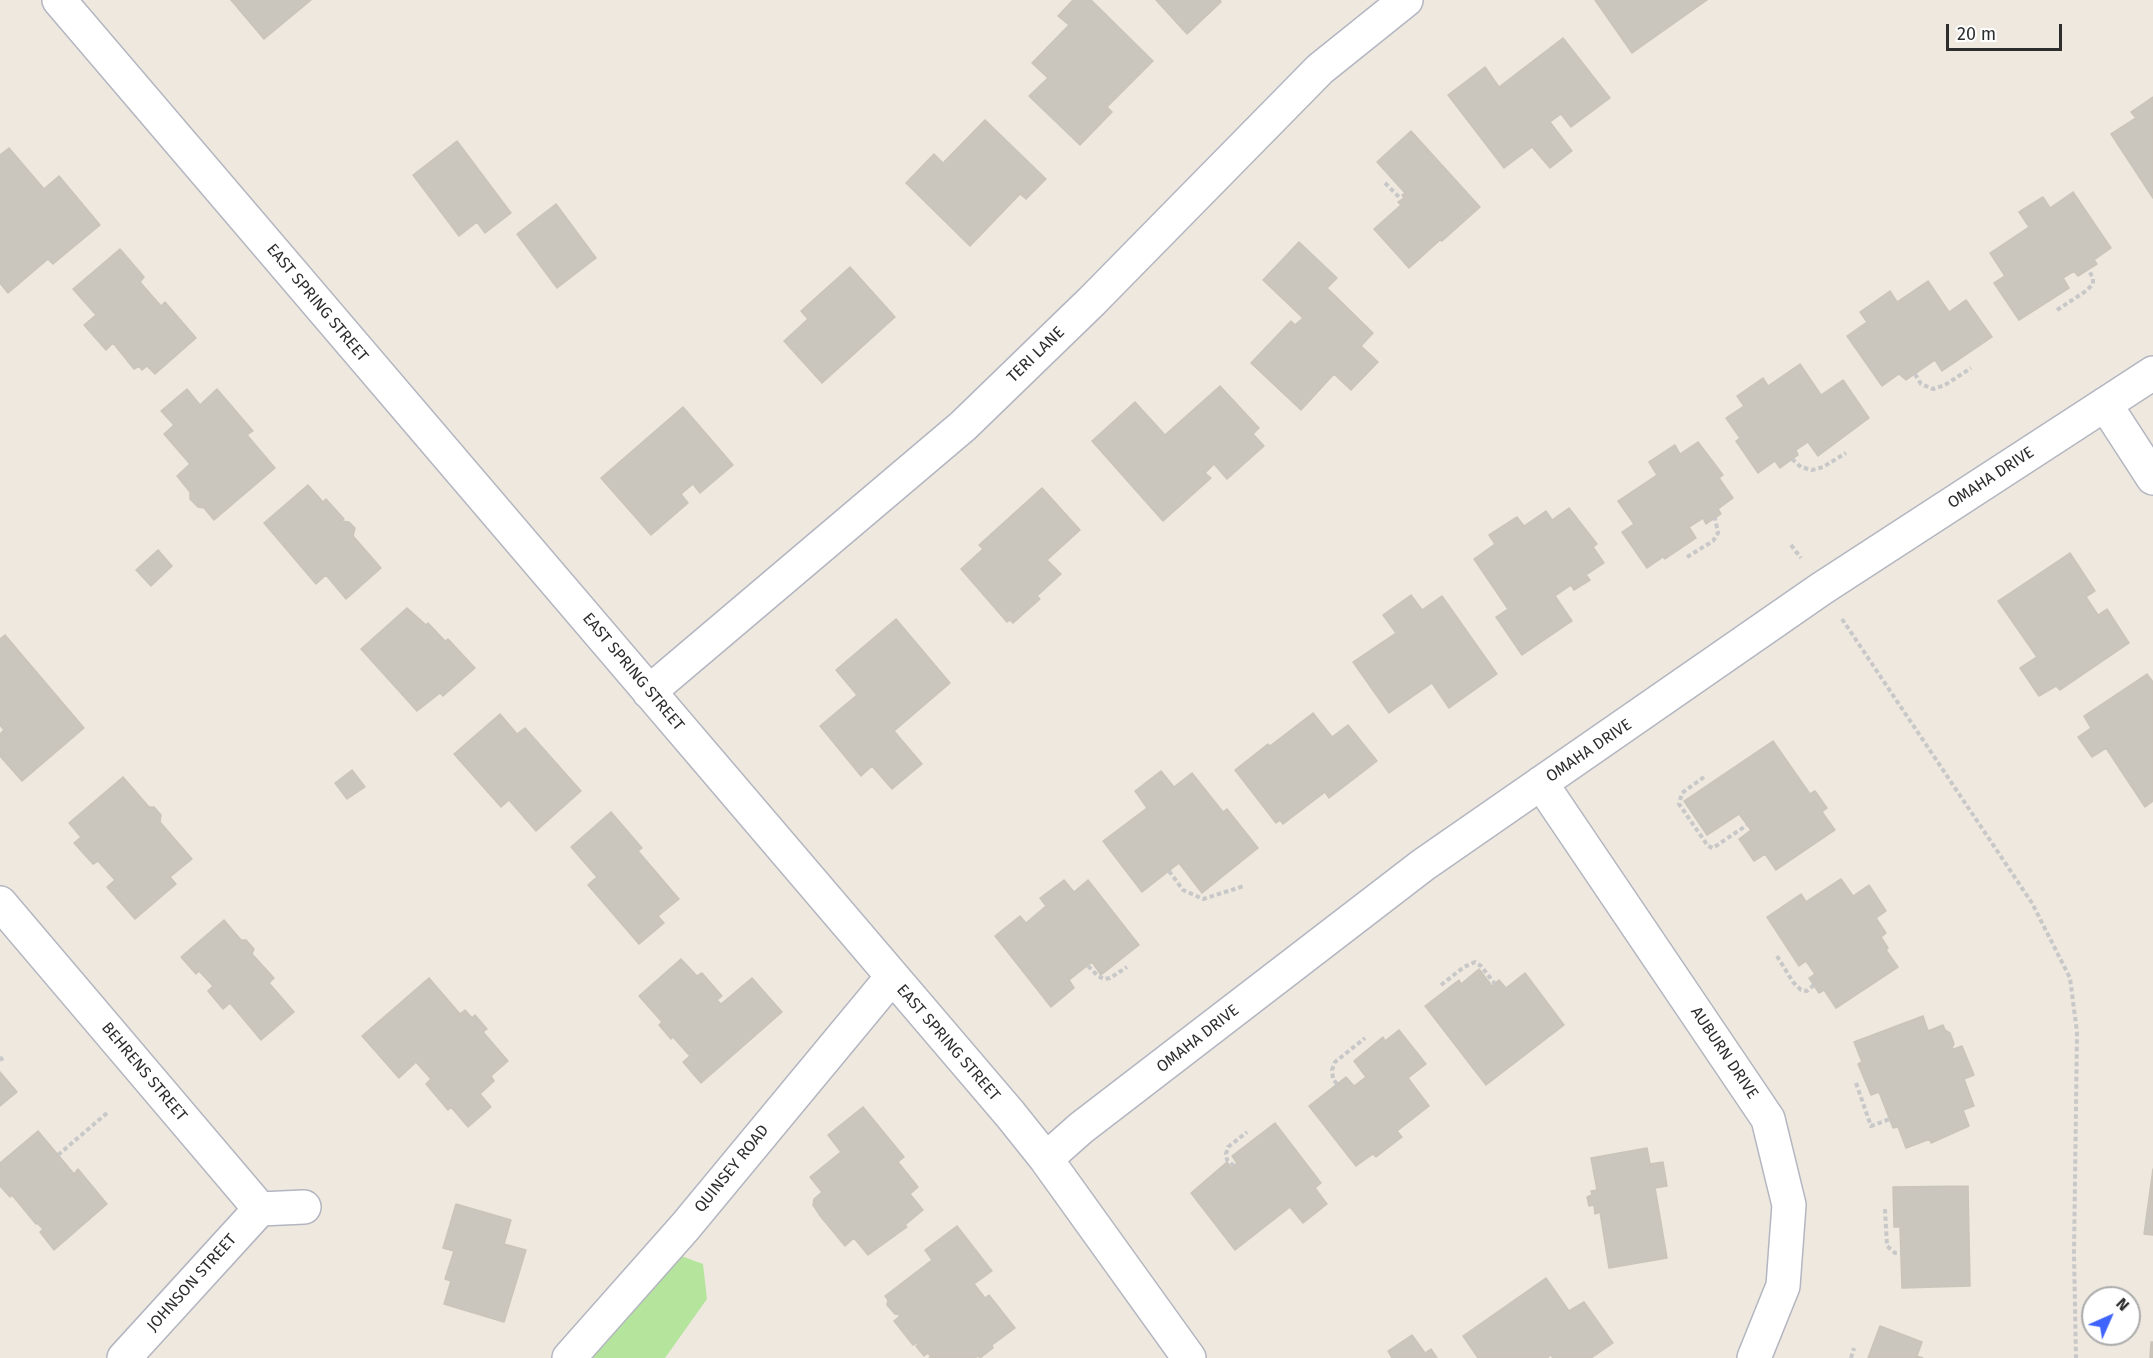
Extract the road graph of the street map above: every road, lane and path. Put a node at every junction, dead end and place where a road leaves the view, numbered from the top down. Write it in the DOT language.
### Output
graph roads {
  1 [pos="59,0"];
  2 [pos="1406,0"];
  3 [pos="1385,183"];
  4 [pos="1401,200"];
  5 [pos="2088,269"];
  6 [pos="2057,310"];
  7 [pos="1971,368"];
  8 [pos="2153,373"];
  9 [pos="1915,374"];
  10 [pos="2105,404"];
  11 [pos="1846,453"];
  12 [pos="1792,459"];
  13 [pos="2153,478"];
  14 [pos="1715,518"];
  15 [pos="1791,545"];
  16 [pos="1687,556"];
  17 [pos="1805,565"];
  18 [pos="1837,612"];
  19 [pos="650,692"];
  20 [pos="1704,777"];
  21 [pos="1541,783"];
  22 [pos="1748,825"];
  23 [pos="1169,871"];
  24 [pos="1244,886"];
  25 [pos="0,903"];
  26 [pos="1777,956"];
  27 [pos="1088,966"];
  28 [pos="1127,967"];
  29 [pos="891,977"];
  30 [pos="1496,984"];
  31 [pos="1441,985"];
  32 [pos="1814,986"];
  33 [pos="1365,1038"];
  34 [pos="1856,1083"];
  35 [pos="1337,1084"];
  36 [pos="107,1113"];
  37 [pos="1890,1119"];
  38 [pos="1247,1132"];
  39 [pos="58,1155"];
  40 [pos="1046,1159"];
  41 [pos="1234,1166"];
  42 [pos="304,1207"];
  43 [pos="260,1209"];
  44 [pos="1885,1209"];
  45 [pos="1901,1253"];
  46 [pos="1854,1348"];
  47 [pos="124,1358"];
  48 [pos="569,1358"];
  49 [pos="1189,1358"];
  50 [pos="1754,1358"];
  51 [pos="1851,1358"];
  52 [pos="2076,1358"];
  1 -- 19 [label="street, EAST SPRING STREET"];
  2 -- 19 [label="street, TERI LANE"];
  3 -- 4 [label="path"];
  5 -- 6 [label="path"];
  7 -- 9 [label="path"];
  8 -- 10 [label="street, OMAHA DRIVE"];
  10 -- 13 [label="street"];
  10 -- 21 [label="street, OMAHA DRIVE"];
  11 -- 12 [label="path"];
  14 -- 16 [label="path"];
  15 -- 17 [label="path"];
  18 -- 52 [label="path"];
  19 -- 29 [label="street, EAST SPRING STREET"];
  20 -- 22 [label="path"];
  21 -- 40 [label="street, OMAHA DRIVE"];
  21 -- 50 [label="street, AUBURN DRIVE"];
  23 -- 24 [label="path"];
  25 -- 43 [label="street, BEHRENS STREET"];
  26 -- 32 [label="path"];
  27 -- 28 [label="path"];
  29 -- 40 [label="street, EAST SPRING STREET"];
  29 -- 48 [label="street, QUINSEY ROAD"];
  30 -- 31 [label="path"];
  33 -- 35 [label="path"];
  34 -- 37 [label="path"];
  36 -- 39 [label="path"];
  38 -- 41 [label="path"];
  40 -- 49 [label="street, EAST SPRING STREET"];
  42 -- 43 [label="street"];
  43 -- 47 [label="street, JOHNSON STREET"];
  44 -- 45 [label="path"];
  46 -- 51 [label="path"];
}
